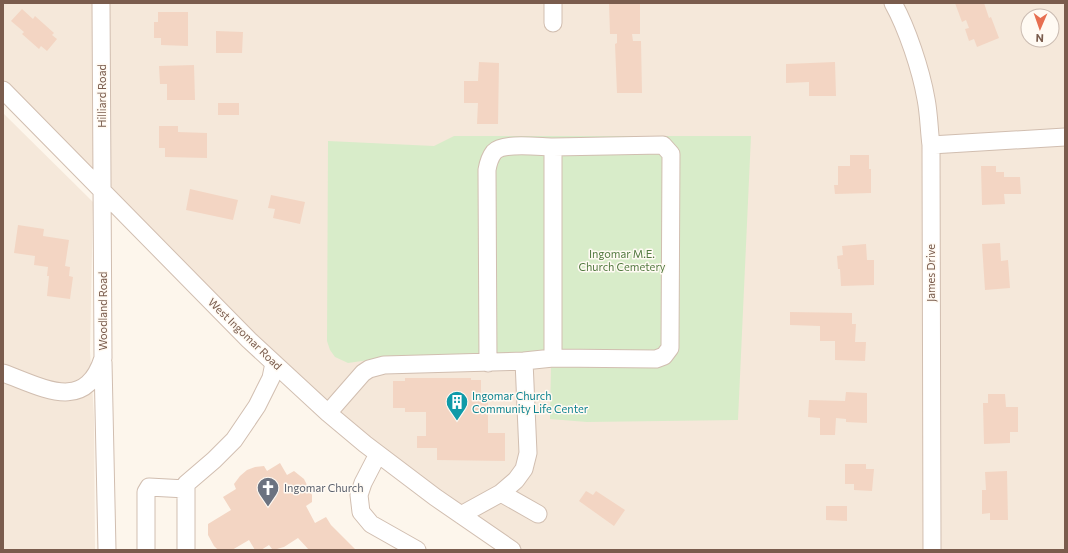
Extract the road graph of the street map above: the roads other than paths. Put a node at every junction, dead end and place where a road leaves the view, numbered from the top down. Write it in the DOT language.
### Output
graph roads {
  1 [pos="101,3"];
  2 [pos="553,3"];
  3 [pos="893,3"];
  4 [pos="553,23"];
  5 [pos="3,90"];
  6 [pos="1065,137"];
  7 [pos="931,145"];
  8 [pos="553,146"];
  9 [pos="102,190"];
  10 [pos="103,358"];
  11 [pos="553,358"];
  12 [pos="524,361"];
  13 [pos="274,363"];
  14 [pos="488,363"];
  15 [pos="3,373"];
  16 [pos="328,413"];
  17 [pos="378,454"];
  18 [pos="186,489"];
  19 [pos="501,493"];
  20 [pos="538,514"];
  21 [pos="461,515"];
  22 [pos="107,550"];
  23 [pos="146,550"];
  24 [pos="186,550"];
  25 [pos="417,550"];
  26 [pos="512,550"];
  27 [pos="932,550"];
  1 -- 9 [label="street, Hilliard Road"];
  2 -- 4 [label="street"];
  3 -- 7 [label="street, James Drive"];
  5 -- 9 [label="street, West Ingomar Road"];
  6 -- 7 [label="street"];
  7 -- 27 [label="street, James Drive"];
  8 -- 11 [label="street"];
  8 -- 11 [label="street"];
  8 -- 14 [label="street"];
  9 -- 10 [label="street, Woodland Road"];
  9 -- 13 [label="street, West Ingomar Road"];
  10 -- 15 [label="street, Woodland Road"];
  10 -- 22 [label="street"];
  11 -- 12 [label="street"];
  12 -- 14 [label="street"];
  12 -- 19 [label="street"];
  13 -- 16 [label="street, West Ingomar Road"];
  13 -- 18 [label="street"];
  14 -- 16 [label="street"];
  16 -- 17 [label="street, West Ingomar Road"];
  17 -- 21 [label="street, West Ingomar Road"];
  17 -- 25 [label="street"];
  18 -- 23 [label="street"];
  18 -- 24 [label="street"];
  19 -- 20 [label="street"];
  19 -- 21 [label="street"];
  21 -- 26 [label="street, West Ingomar Road"];
}
